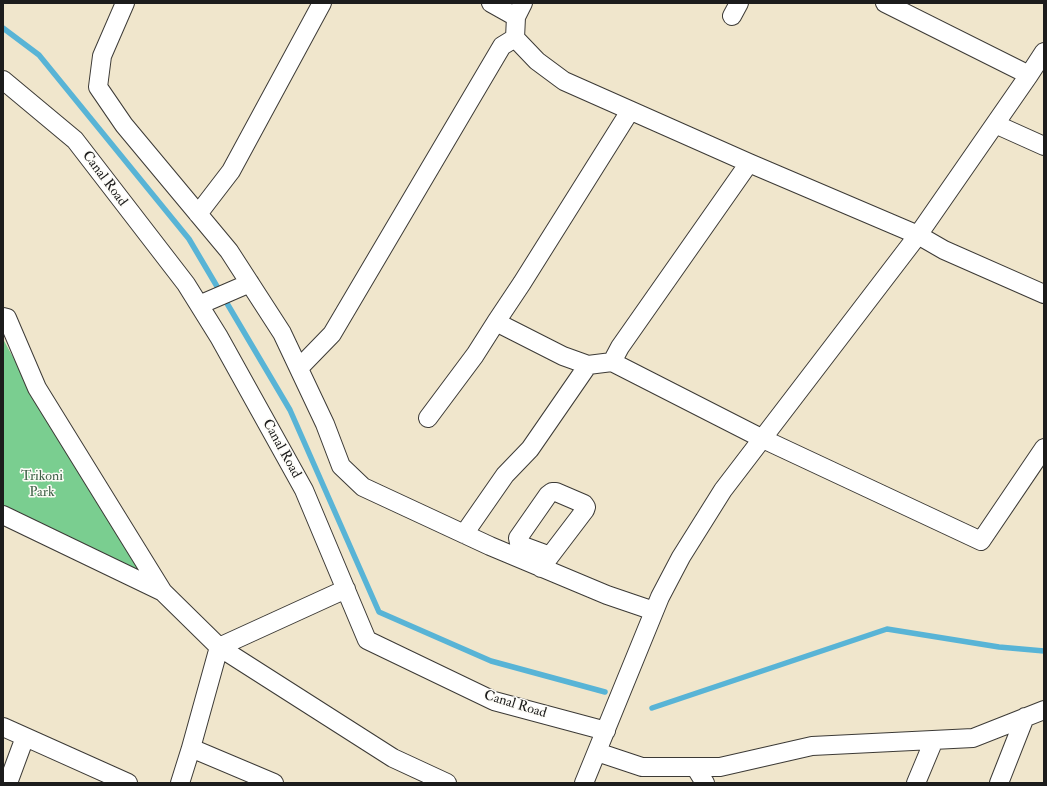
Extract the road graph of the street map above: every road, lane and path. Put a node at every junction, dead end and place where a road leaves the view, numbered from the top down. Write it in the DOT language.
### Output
graph roads {
  1 [pos="125,3"];
  2 [pos="322,3"];
  3 [pos="491,3"];
  4 [pos="885,3"];
  5 [pos="520,10"];
  6 [pos="515,38"];
  7 [pos="1044,52"];
  8 [pos="1029,76"];
  9 [pos="3,80"];
  10 [pos="630,110"];
  11 [pos="995,124"];
  12 [pos="1044,146"];
  13 [pos="749,163"];
  14 [pos="198,214"];
  15 [pos="918,235"];
  16 [pos="250,283"];
  17 [pos="1044,294"];
  18 [pos="199,305"];
  19 [pos="3,317"];
  20 [pos="496,322"];
  21 [pos="612,362"];
  22 [pos="588,364"];
  23 [pos="299,368"];
  24 [pos="428,418"];
  25 [pos="763,439"];
  26 [pos="1044,448"];
  27 [pos="3,516"];
  28 [pos="464,534"];
  29 [pos="346,589"];
  30 [pos="163,592"];
  31 [pos="654,611"];
  32 [pos="219,647"];
  33 [pos="1044,710"];
  34 [pos="1025,717"];
  35 [pos="3,727"];
  36 [pos="606,731"];
  37 [pos="25,737"];
  38 [pos="934,740"];
  39 [pos="191,748"];
  40 [pos="597,752"];
  41 [pos="695,767"];
  42 [pos="8,783"];
  43 [pos="128,783"];
  44 [pos="180,783"];
  45 [pos="274,783"];
  46 [pos="447,783"];
  47 [pos="584,783"];
  48 [pos="705,783"];
  49 [pos="916,783"];
  50 [pos="999,783"];
  1 -- 14 [label="street"];
  2 -- 14 [label="street"];
  3 -- 5 [label="street"];
  4 -- 8 [label="street"];
  5 -- 6 [label="street"];
  6 -- 10 [label="street"];
  6 -- 23 [label="street"];
  7 -- 8 [label="street"];
  8 -- 11 [label="street"];
  9 -- 18 [label="street, Canal Road"];
  10 -- 13 [label="street"];
  10 -- 20 [label="street"];
  11 -- 12 [label="street"];
  11 -- 15 [label="street"];
  13 -- 15 [label="street"];
  13 -- 21 [label="street"];
  14 -- 16 [label="street"];
  15 -- 17 [label="street"];
  15 -- 25 [label="street"];
  16 -- 18 [label="street"];
  16 -- 23 [label="street"];
  18 -- 29 [label="street, Canal Road"];
  19 -- 30 [label="street"];
  20 -- 22 [label="street"];
  20 -- 24 [label="street"];
  21 -- 22 [label="street"];
  21 -- 25 [label="street"];
  22 -- 28 [label="street"];
  23 -- 28 [label="street"];
  25 -- 26 [label="street"];
  25 -- 31 [label="street"];
  27 -- 30 [label="street"];
  28 -- 31 [label="street"];
  29 -- 32 [label="street"];
  29 -- 36 [label="street, Canal Road"];
  30 -- 32 [label="street"];
  31 -- 36 [label="street"];
  32 -- 39 [label="street"];
  32 -- 46 [label="street"];
  33 -- 34 [label="street"];
  34 -- 38 [label="street"];
  34 -- 50 [label="street"];
  35 -- 37 [label="street"];
  36 -- 40 [label="street"];
  37 -- 42 [label="street"];
  37 -- 43 [label="street"];
  38 -- 41 [label="street"];
  38 -- 49 [label="street"];
  39 -- 44 [label="street"];
  39 -- 45 [label="street"];
  40 -- 41 [label="street"];
  40 -- 47 [label="street"];
  41 -- 48 [label="street"];
}
